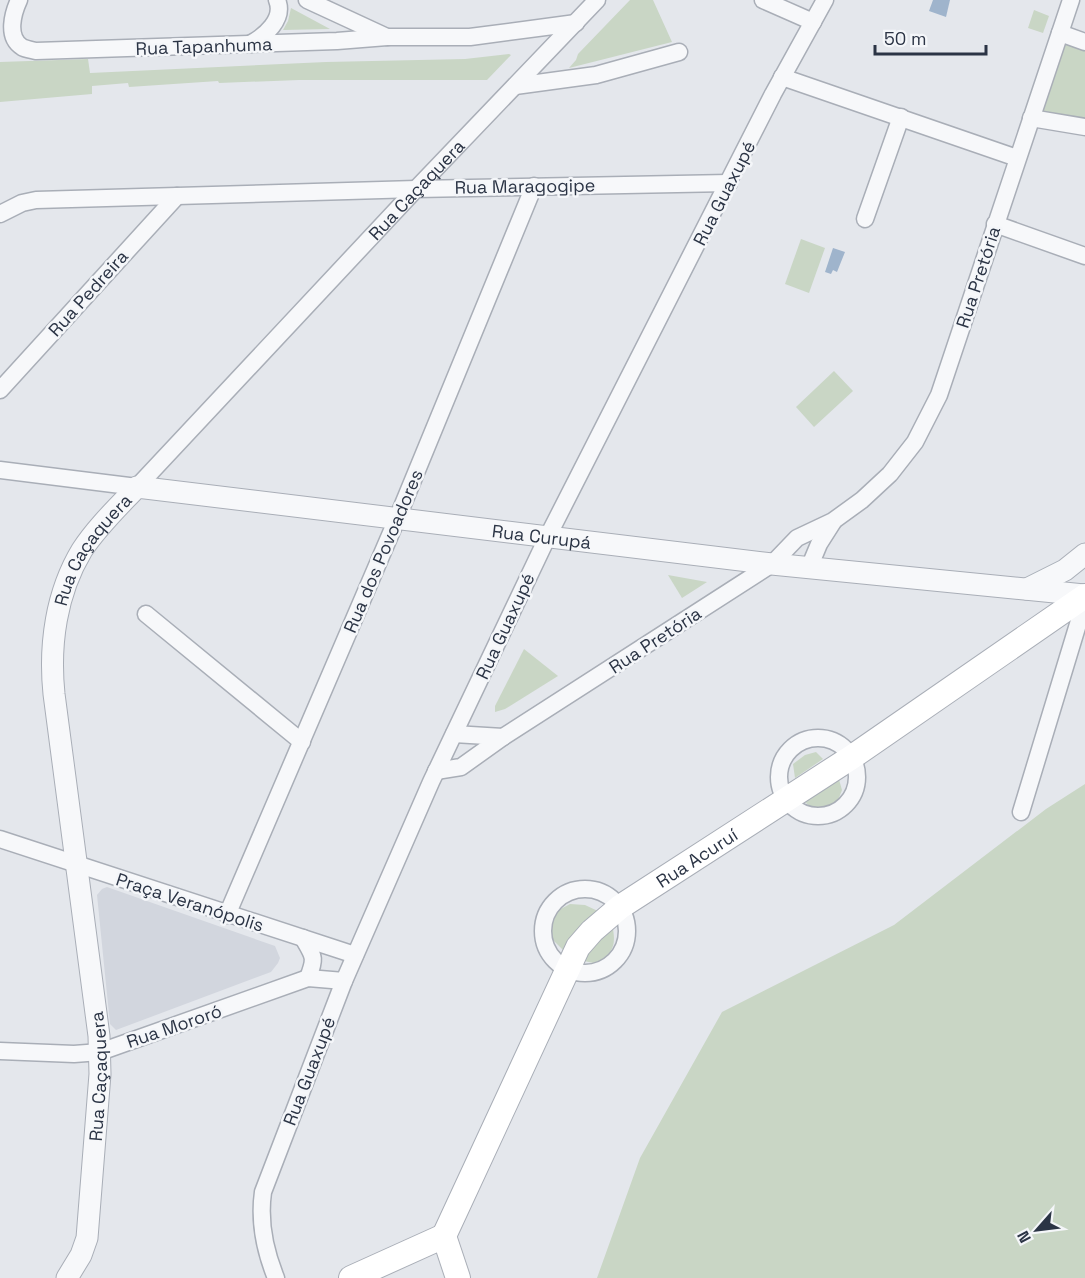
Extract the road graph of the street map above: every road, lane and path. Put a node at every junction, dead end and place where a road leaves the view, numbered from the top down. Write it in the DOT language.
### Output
graph roads {
  1 [pos="19,0"];
  2 [pos="277,0"];
  3 [pos="307,0"];
  4 [pos="597,0"];
  5 [pos="764,0"];
  6 [pos="825,0"];
  7 [pos="1071,0"];
  8 [pos="576,22"];
  9 [pos="813,22"];
  10 [pos="1060,33"];
  11 [pos="387,37"];
  12 [pos="1085,42"];
  13 [pos="250,44"];
  14 [pos="679,52"];
  15 [pos="782,77"];
  16 [pos="515,86"];
  17 [pos="901,117"];
  18 [pos="1031,118"];
  19 [pos="1085,128"];
  20 [pos="1017,158"];
  21 [pos="729,183"];
  22 [pos="534,186"];
  23 [pos="416,189"];
  24 [pos="177,196"];
  25 [pos="0,214"];
  26 [pos="866,219"];
  27 [pos="995,224"];
  28 [pos="1085,256"];
  29 [pos="0,390"];
  30 [pos="0,470"];
  31 [pos="137,487"];
  32 [pos="397,519"];
  33 [pos="833,521"];
  34 [pos="548,536"];
  35 [pos="1085,554"];
  36 [pos="772,564"];
  37 [pos="809,567"];
  38 [pos="1026,589"];
  39 [pos="1085,596"];
  40 [pos="1085,601"];
  41 [pos="146,614"];
  42 [pos="454,734"];
  43 [pos="503,737"];
  44 [pos="302,742"];
  45 [pos="852,757"];
  46 [pos="436,771"];
  47 [pos="786,800"];
  48 [pos="1021,812"];
  49 [pos="0,839"];
  50 [pos="77,865"];
  51 [pos="620,907"];
  52 [pos="227,915"];
  53 [pos="303,938"];
  54 [pos="355,955"];
  55 [pos="568,969"];
  56 [pos="308,978"];
  57 [pos="344,981"];
  58 [pos="0,1051"];
  59 [pos="100,1052"];
  60 [pos="444,1236"];
  61 [pos="66,1278"];
  62 [pos="276,1278"];
  63 [pos="351,1278"];
  64 [pos="458,1278"];
  1 -- 13 [label="street, Rua Tapanhuma"];
  2 -- 13 [label="street"];
  3 -- 11 [label="street"];
  4 -- 8 [label="street, Rua Caçaquera"];
  5 -- 9 [label="street"];
  6 -- 9 [label="street, Rua Guaxupé"];
  7 -- 10 [label="street, Rua Pretória"];
  8 -- 11 [label="street, Rua Tapanhuma"];
  8 -- 16 [label="street, Rua Caçaquera"];
  9 -- 15 [label="street, Rua Guaxupé"];
  10 -- 12 [label="street"];
  10 -- 18 [label="street, Rua Pretória"];
  11 -- 13 [label="street, Rua Tapanhuma"];
  14 -- 16 [label="street"];
  15 -- 17 [label="street"];
  15 -- 21 [label="street, Rua Guaxupé"];
  16 -- 23 [label="street, Rua Caçaquera"];
  17 -- 20 [label="street"];
  17 -- 26 [label="street"];
  18 -- 19 [label="street"];
  18 -- 20 [label="street, Rua Pretória"];
  20 -- 27 [label="street, Rua Pretória"];
  21 -- 22 [label="street, Rua Maragogipe"];
  21 -- 34 [label="street, Rua Guaxupé"];
  22 -- 23 [label="street, Rua Maragogipe"];
  22 -- 32 [label="street, Rua dos Povoadores"];
  23 -- 24 [label="street, Rua Maragogipe"];
  23 -- 31 [label="street, Rua Caçaquera"];
  24 -- 25 [label="street, Rua Maragogipe"];
  24 -- 29 [label="street, Rua Pedreira"];
  27 -- 28 [label="street"];
  27 -- 33 [label="street, Rua Pretória"];
  30 -- 31 [label="street, Rua Curupá"];
  31 -- 32 [label="street, Rua Curupá"];
  31 -- 50 [label="street, Rua Caçaquera"];
  32 -- 34 [label="street, Rua Curupá"];
  32 -- 44 [label="street, Rua dos Povoadores"];
  33 -- 36 [label="street, Rua Pretória"];
  33 -- 37 [label="street, Rua Pretória"];
  34 -- 36 [label="street, Rua Curupá"];
  34 -- 42 [label="street, Rua Guaxupé"];
  35 -- 38 [label="street"];
  36 -- 37 [label="street, Rua Curupá"];
  36 -- 43 [label="street, Rua Pretória"];
  37 -- 38 [label="street, Rua Curupá"];
  38 -- 39 [label="street, Rua Curupá"];
  39 -- 45 [label="main road, Rua Acuruí"];
  40 -- 48 [label="street"];
  41 -- 44 [label="street"];
  42 -- 43 [label="street"];
  42 -- 46 [label="street, Rua Guaxupé"];
  43 -- 46 [label="street, Rua Pretória"];
  44 -- 52 [label="street, Rua dos Povoadores"];
  45 -- 47 [label="main road, Rua Acuruí"];
  45 -- 47 [label="street"];
  45 -- 47 [label="street"];
  46 -- 54 [label="street, Rua Guaxupé"];
  47 -- 51 [label="main road, Rua Acuruí"];
  49 -- 50 [label="street, Praça Veranópolis"];
  50 -- 52 [label="street, Praça Veranópolis"];
  50 -- 59 [label="street, Rua Caçaquera"];
  51 -- 55 [label="main road, Rua Acuruí"];
  51 -- 55 [label="street"];
  51 -- 55 [label="street"];
  52 -- 53 [label="street, Praça Veranópolis"];
  53 -- 54 [label="street, Praça Veranópolis"];
  53 -- 56 [label="street"];
  54 -- 57 [label="street, Rua Guaxupé"];
  55 -- 60 [label="main road, Rua Acuruí"];
  56 -- 57 [label="street, Rua Mororó"];
  56 -- 59 [label="street, Rua Mororó"];
  57 -- 62 [label="street, Rua Guaxupé"];
  58 -- 59 [label="street, Rua Mororó"];
  59 -- 61 [label="street, Rua Caçaquera"];
  60 -- 63 [label="main road"];
  60 -- 64 [label="main road"];
}
